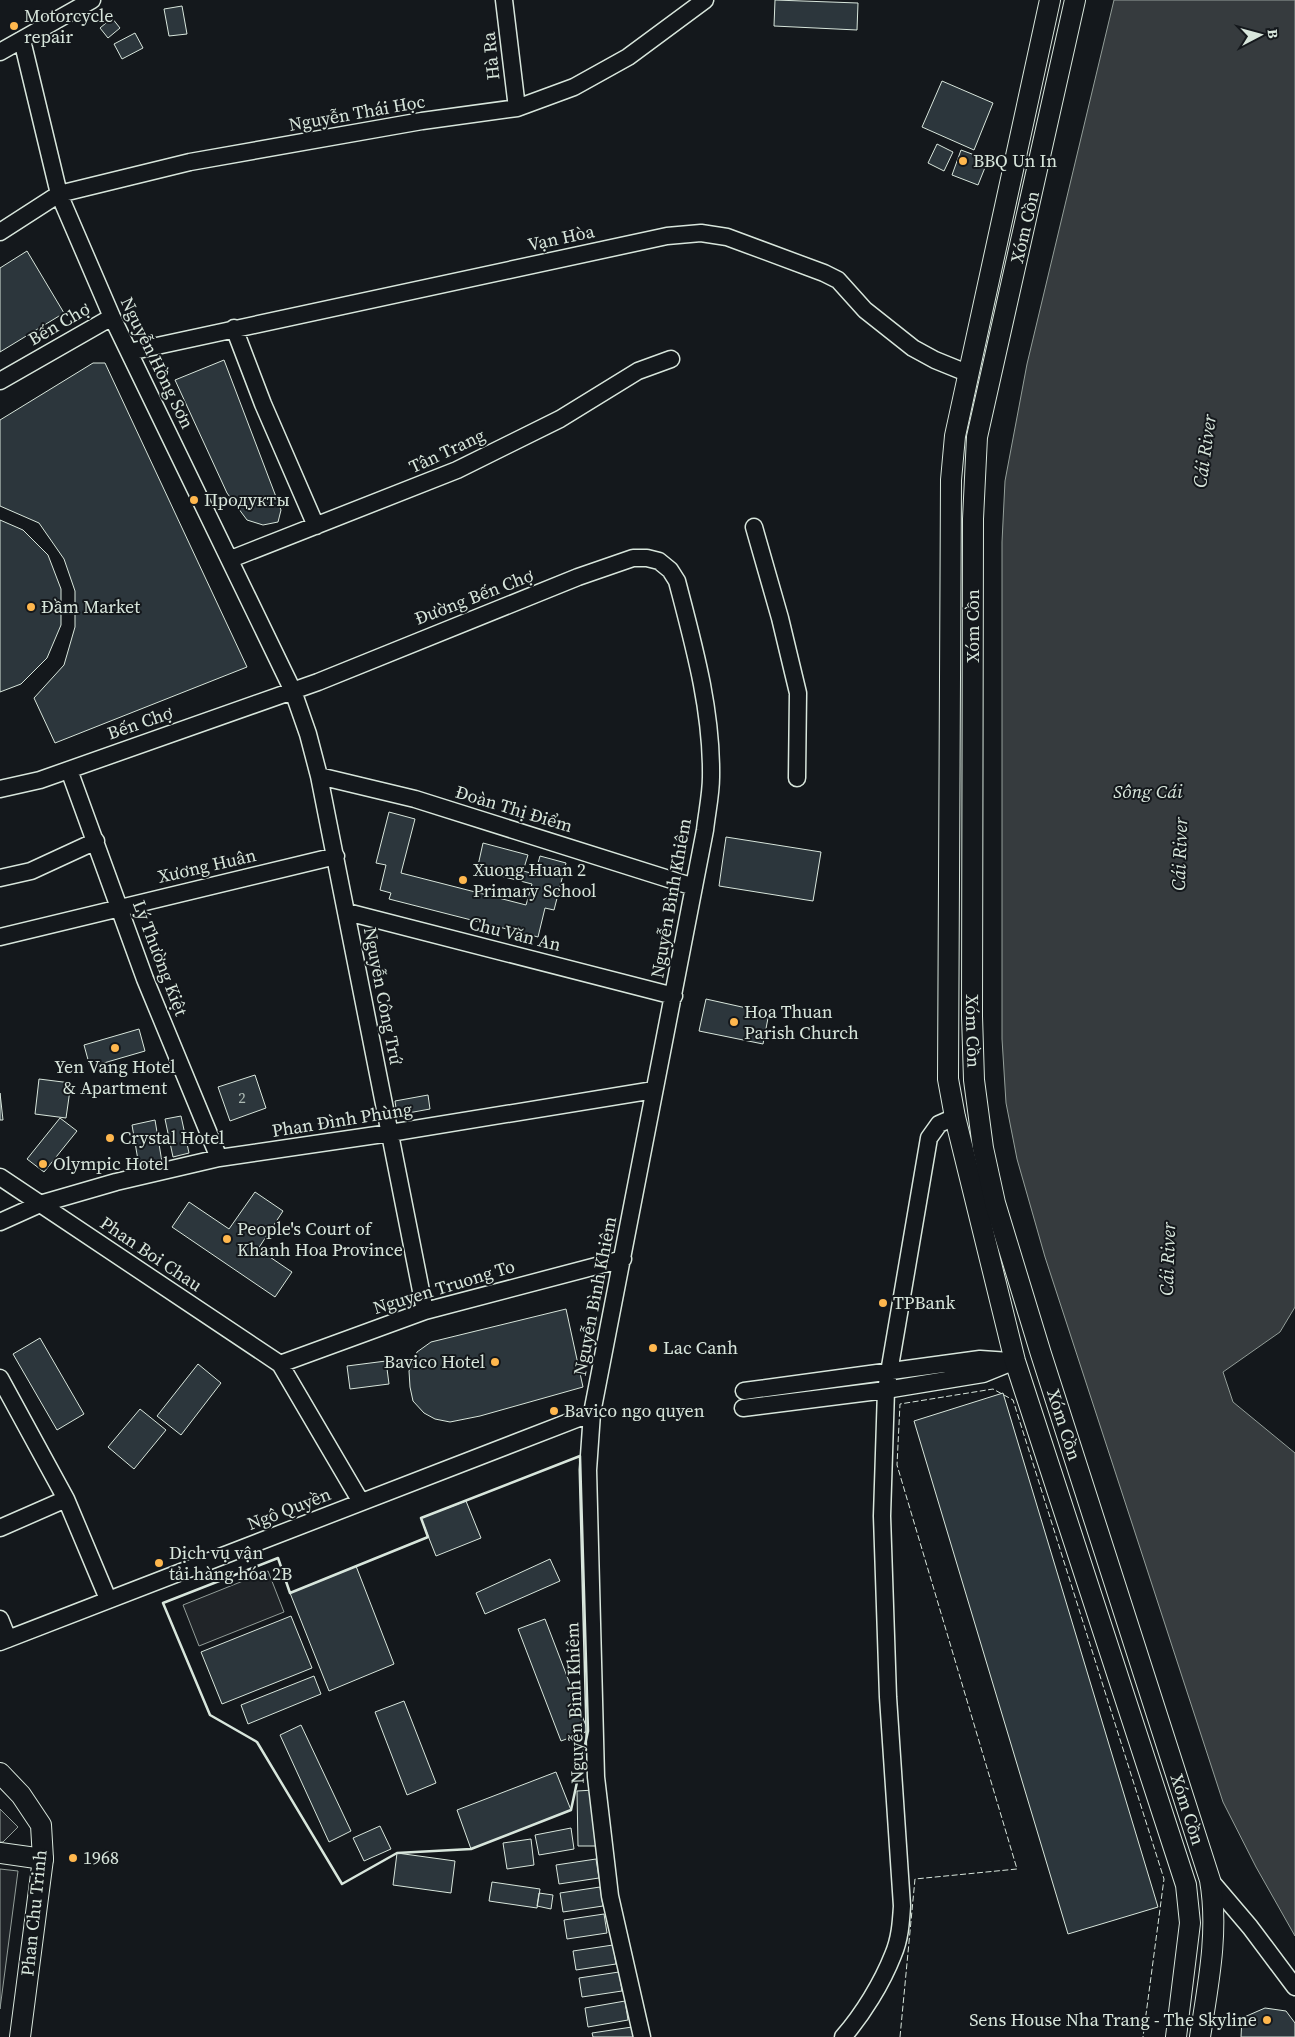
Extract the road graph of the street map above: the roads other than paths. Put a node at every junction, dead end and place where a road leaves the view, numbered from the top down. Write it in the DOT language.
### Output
graph roads {
  1 [pos="92,0"];
  2 [pos="504,0"];
  3 [pos="706,0"];
  4 [pos="1050,0"];
  5 [pos="1076,0"];
  6 [pos="22,40"];
  7 [pos="0,52"];
  8 [pos="517,108"];
  9 [pos="59,194"];
  10 [pos="0,232"];
  11 [pos="112,317"];
  12 [pos="234,328"];
  13 [pos="129,352"];
  14 [pos="671,359"];
  15 [pos="967,373"];
  16 [pos="0,381"];
  17 [pos="955,436"];
  18 [pos="978,437"];
  19 [pos="316,526"];
  20 [pos="754,527"];
  21 [pos="230,559"];
  22 [pos="670,570"];
  23 [pos="293,691"];
  24 [pos="69,770"];
  25 [pos="319,776"];
  26 [pos="797,778"];
  27 [pos="0,789"];
  28 [pos="96,841"];
  29 [pos="336,856"];
  30 [pos="0,878"];
  31 [pos="694,886"];
  32 [pos="120,908"];
  33 [pos="347,912"];
  34 [pos="0,937"];
  35 [pos="674,996"];
  36 [pos="654,1090"];
  37 [pos="955,1117"];
  38 [pos="390,1133"];
  39 [pos="219,1158"];
  40 [pos="0,1177"];
  41 [pos="40,1204"];
  42 [pos="0,1222"];
  43 [pos="622,1259"];
  44 [pos="425,1311"];
  45 [pos="1041,1354"];
  46 [pos="1015,1361"];
  47 [pos="280,1364"];
  48 [pos="888,1372"];
  49 [pos="0,1378"];
  50 [pos="886,1390"];
  51 [pos="744,1391"];
  52 [pos="743,1408"];
  53 [pos="592,1413"];
  54 [pos="66,1499"];
  55 [pos="361,1502"];
  56 [pos="0,1528"];
  57 [pos="108,1600"];
  58 [pos="0,1619"];
  59 [pos="4,1640"];
  60 [pos="0,1773"];
  61 [pos="0,1853"];
  62 [pos="43,1859"];
  63 [pos="1210,1880"];
  64 [pos="1186,1885"];
  65 [pos="1295,1987"];
  66 [pos="20,2037"];
  67 [pos="642,2037"];
  68 [pos="843,2037"];
  69 [pos="1176,2037"];
  70 [pos="1200,2037"];
  1 -- 6 [label="street"];
  2 -- 8 [label="street, Hà Ra"];
  3 -- 8 [label="street, Nguyễn Thái Học"];
  4 -- 15 [label="street, Xóm Cồn"];
  5 -- 18 [label="street, Xóm Cồn"];
  6 -- 7 [label="street"];
  6 -- 9 [label="street, Nguyễn Hồng Sơn"];
  8 -- 9 [label="street, Nguyễn Thái Học"];
  9 -- 10 [label="street, Nguyễn Thái Học"];
  9 -- 11 [label="street, Nguyễn Hồng Sơn"];
  11 -- 13 [label="street, Nguyễn Hồng Sơn"];
  11 -- 16 [label="street, Bến Chợ"];
  12 -- 13 [label="street, Vạn Hòa"];
  12 -- 15 [label="street, Vạn Hòa"];
  12 -- 19 [label="street"];
  13 -- 21 [label="street, Nguyễn Hồng Sơn"];
  14 -- 19 [label="street, Tân Trang"];
  15 -- 17 [label="street, Xóm Cồn"];
  17 -- 18 [label="street"];
  17 -- 37 [label="street, Xóm Cồn"];
  18 -- 45 [label="street, Xóm Cồn"];
  19 -- 21 [label="street, Tân Trang"];
  20 -- 26 [label="street"];
  21 -- 23 [label="street, Nguyễn Hồng Sơn"];
  22 -- 23 [label="street, Đường Bến Chợ"];
  22 -- 31 [label="street, Nguyễn Bình Khiêm"];
  23 -- 24 [label="street, Bến Chợ"];
  23 -- 25 [label="street, Nguyễn Công Trứ"];
  24 -- 27 [label="street, Bến Chợ"];
  24 -- 28 [label="street, Lý Thường Kiệt"];
  25 -- 29 [label="street, Nguyễn Công Trứ"];
  25 -- 31 [label="street, Đoàn Thị Điểm"];
  28 -- 30 [label="street"];
  28 -- 32 [label="street, Lý Thường Kiệt"];
  29 -- 32 [label="street, Xương Huân"];
  29 -- 33 [label="street, Nguyễn Công Trứ"];
  31 -- 35 [label="street, Nguyễn Bình Khiêm"];
  32 -- 34 [label="street, Xương Huân"];
  32 -- 39 [label="street, Lý Thường Kiệt"];
  33 -- 35 [label="street, Chu Văn An"];
  33 -- 38 [label="street, Nguyễn Công Trứ"];
  35 -- 36 [label="street, Nguyễn Bình Khiêm"];
  36 -- 38 [label="street, Phan Đình Phùng"];
  36 -- 43 [label="street, Nguyễn Bình Khiêm"];
  37 -- 46 [label="street, Xóm Cồn"];
  37 -- 48 [label="street"];
  38 -- 39 [label="street, Phan Đình Phùng"];
  38 -- 44 [label="street, Nguyễn Công Trứ"];
  39 -- 41 [label="street, Phan Đình Phùng"];
  40 -- 41 [label="street, Phan Boi Chau"];
  41 -- 42 [label="street, Phan Đình Phùng"];
  41 -- 47 [label="street, Phan Boi Chau"];
  43 -- 44 [label="street, Nguyen Truong To"];
  43 -- 53 [label="street, Nguyễn Bình Khiêm"];
  44 -- 47 [label="street, Nguyen Truong To"];
  45 -- 46 [label="street"];
  45 -- 63 [label="street, Xóm Cồn"];
  46 -- 48 [label="street"];
  46 -- 50 [label="street"];
  46 -- 64 [label="street, Xóm Cồn"];
  47 -- 55 [label="street"];
  48 -- 50 [label="street"];
  48 -- 51 [label="street"];
  49 -- 54 [label="street"];
  50 -- 52 [label="street"];
  50 -- 68 [label="street"];
  53 -- 55 [label="street, Ngô Quyền"];
  53 -- 67 [label="street, Nguyễn Bình Khiêm"];
  54 -- 56 [label="street"];
  54 -- 57 [label="street"];
  55 -- 57 [label="street, Ngô Quyền"];
  57 -- 59 [label="street, Ngô Quyền"];
  58 -- 59 [label="street"];
  60 -- 62 [label="street, Phan Chu Trinh"];
  61 -- 62 [label="street"];
  62 -- 66 [label="street, Phan Chu Trinh"];
  63 -- 64 [label="street"];
  63 -- 65 [label="street"];
  63 -- 70 [label="street, Xóm Cồn"];
  64 -- 69 [label="street, Xóm Cồn"];
}
